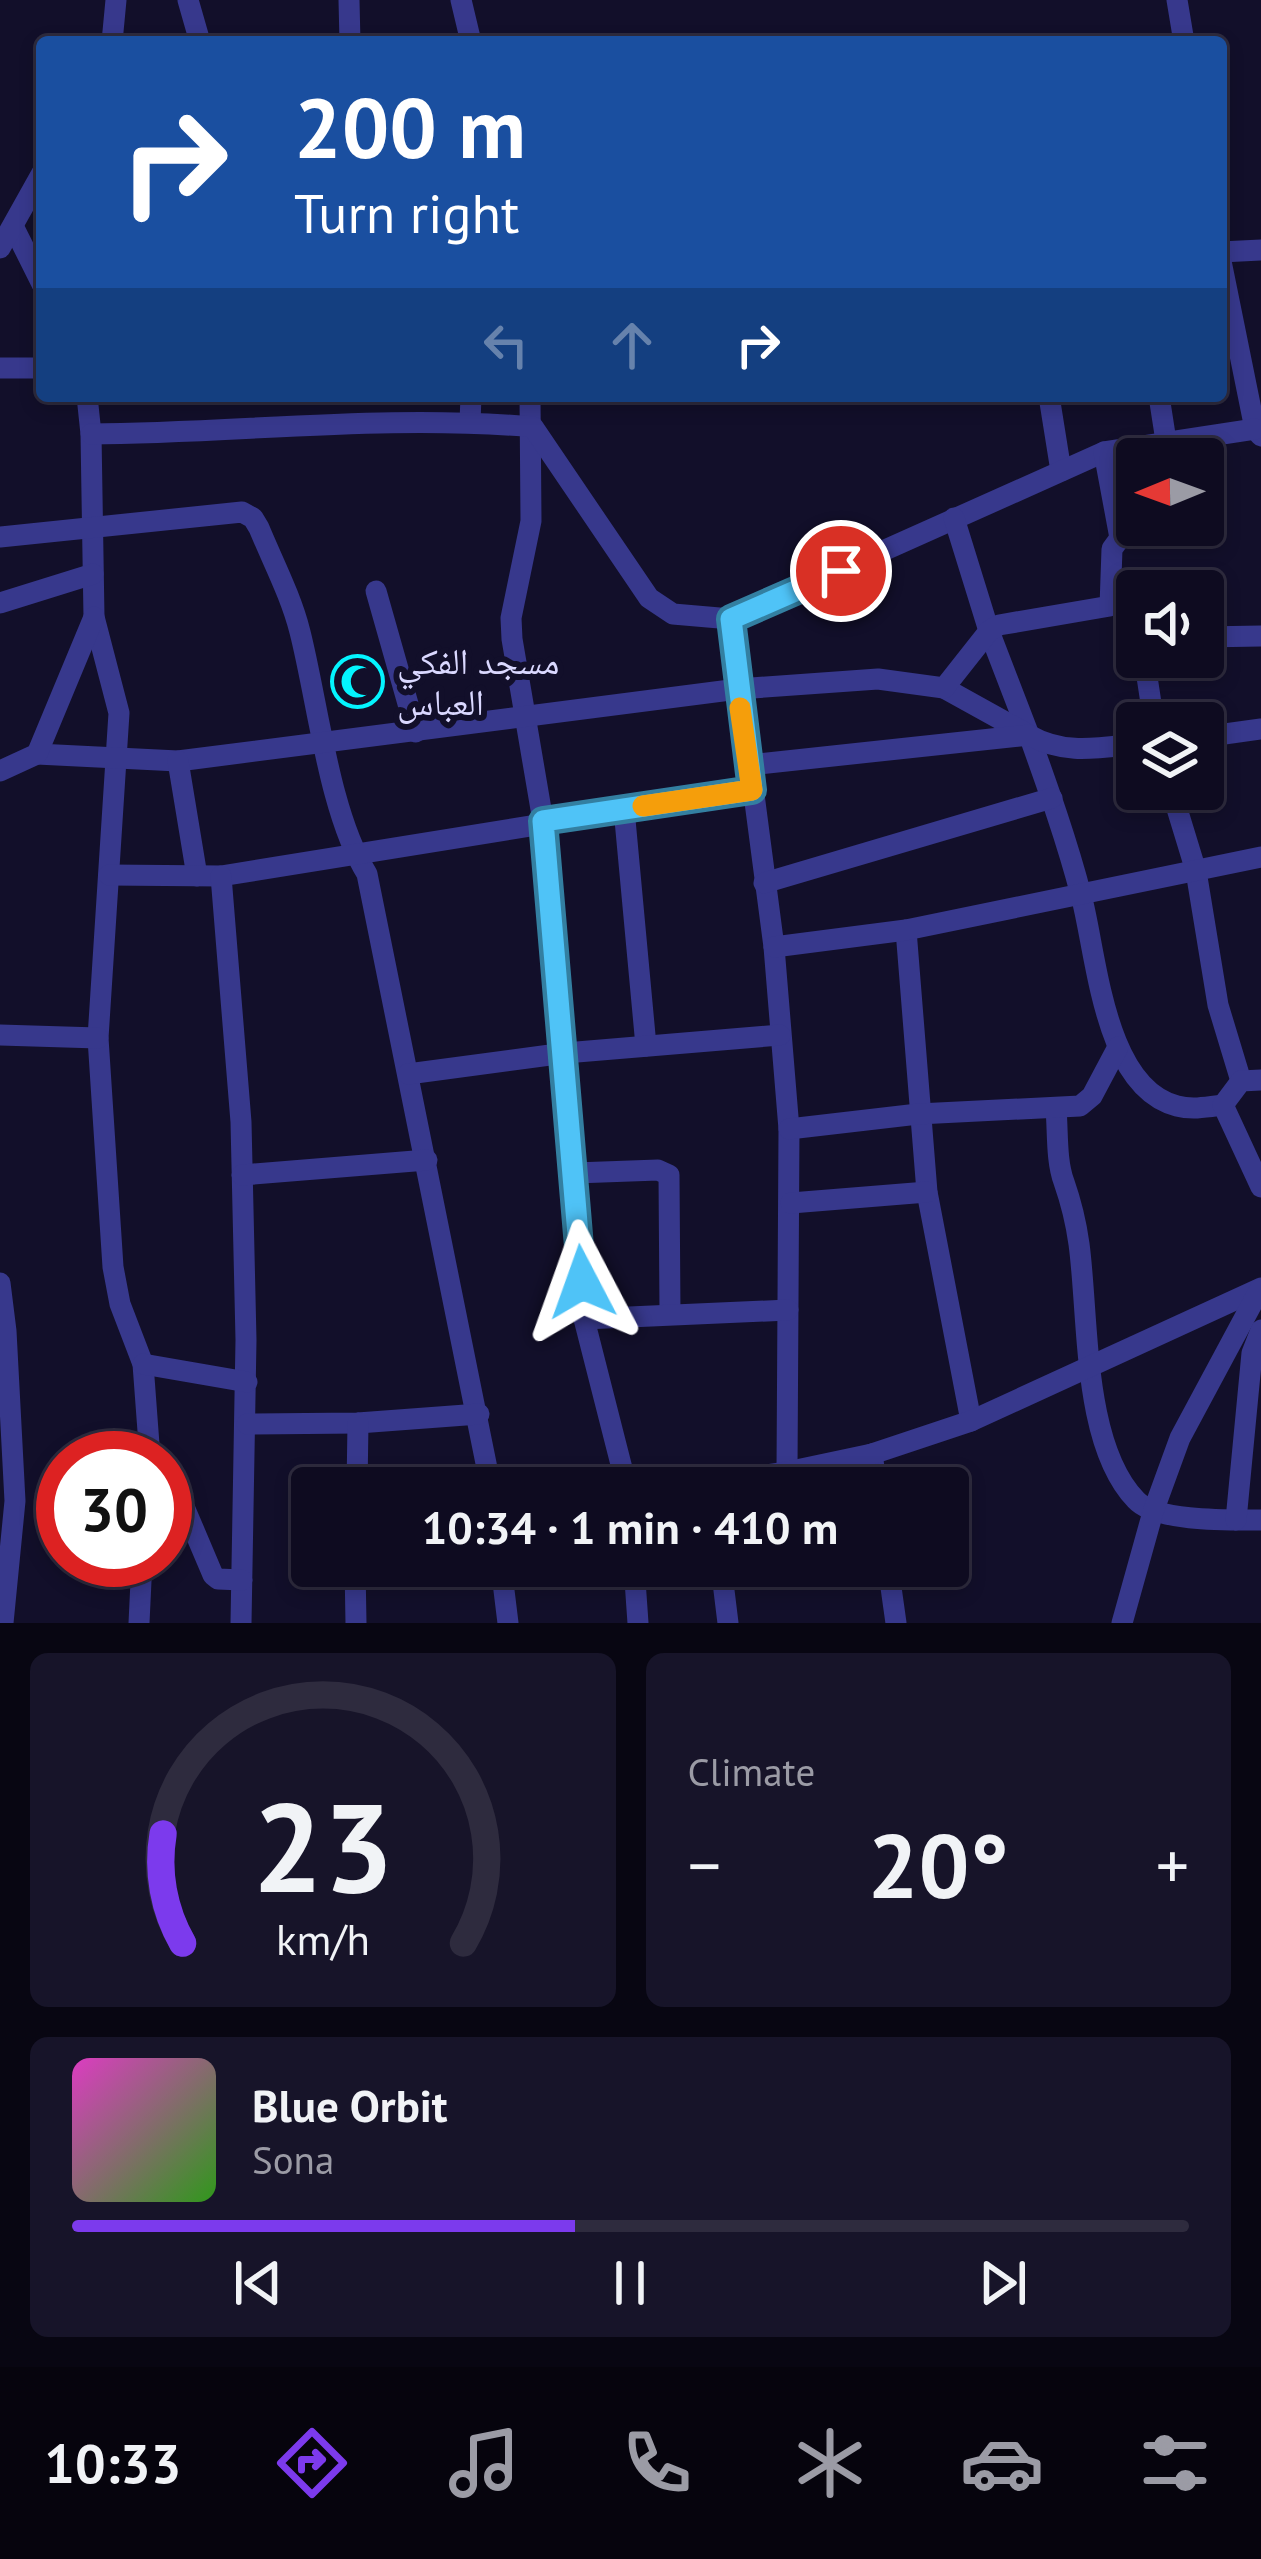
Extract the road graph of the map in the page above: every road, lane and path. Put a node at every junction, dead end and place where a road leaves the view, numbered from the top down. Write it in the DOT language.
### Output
graph roads {
  1 [pos="116,0"];
  2 [pos="188,0"];
  3 [pos="349,0"];
  4 [pos="461,0"];
  5 [pos="1177,0"];
  6 [pos="113,36"];
  7 [pos="198,36"];
  8 [pos="350,36"];
  9 [pos="470,36"];
  10 [pos="1183,36"];
  11 [pos="36,185"];
  12 [pos="14,228"];
  13 [pos="0,248"];
  14 [pos="1261,250"];
  15 [pos="1227,251"];
  16 [pos="36,272"];
  17 [pos="1228,341"];
  18 [pos="0,368"];
  19 [pos="36,368"];
  20 [pos="87,402"];
  21 [pos="471,402"];
  22 [pos="530,402"];
  23 [pos="1050,402"];
  24 [pos="1160,402"];
  25 [pos="470,422"];
  26 [pos="532,428"];
  27 [pos="1258,433"];
  28 [pos="92,434"];
  29 [pos="1166,438"];
  30 [pos="1200,438"];
  31 [pos="1116,450"];
  32 [pos="1104,452"];
  33 [pos="1060,471"];
  34 [pos="954,518"];
  35 [pos="94,527"];
  36 [pos="0,537"];
  37 [pos="93,574"];
  38 [pos="376,591"];
  39 [pos="0,603"];
  40 [pos="94,617"];
  41 [pos="731,619"];
  42 [pos="989,631"];
  43 [pos="1261,636"];
  44 [pos="1224,637"];
  45 [pos="944,688"];
  46 [pos="738,689"];
  47 [pos="526,719"];
  48 [pos="1261,729"];
  49 [pos="416,732"];
  50 [pos="1224,733"];
  51 [pos="1029,735"];
  52 [pos="324,744"];
  53 [pos="1116,746"];
  54 [pos="37,754"];
  55 [pos="114,757"];
  56 [pos="178,761"];
  57 [pos="749,766"];
  58 [pos="0,772"];
  59 [pos="752,790"];
  60 [pos="1052,798"];
  61 [pos="624,809"];
  62 [pos="1177,810"];
  63 [pos="543,821"];
  64 [pos="354,854"];
  65 [pos="1261,857"];
  66 [pos="1196,871"];
  67 [pos="109,874"];
  68 [pos="197,876"];
  69 [pos="221,876"];
  70 [pos="764,883"];
  71 [pos="1082,896"];
  72 [pos="906,930"];
  73 [pos="774,946"];
  74 [pos="0,1034"];
  75 [pos="780,1034"];
  76 [pos="98,1038"];
  77 [pos="646,1046"];
  78 [pos="1118,1047"];
  79 [pos="565,1053"];
  80 [pos="408,1074"];
  81 [pos="1251,1080"];
  82 [pos="1223,1105"];
  83 [pos="1056,1109"];
  84 [pos="918,1114"];
  85 [pos="789,1129"];
  86 [pos="428,1160"];
  87 [pos="575,1173"];
  88 [pos="242,1175"];
  89 [pos="1261,1187"];
  90 [pos="927,1192"];
  91 [pos="791,1203"];
  92 [pos="0,1282"];
  93 [pos="1261,1288"];
  94 [pos="788,1310"];
  95 [pos="670,1313"];
  96 [pos="584,1319"];
  97 [pos="1261,1330"];
  98 [pos="1091,1363"];
  99 [pos="143,1364"];
  100 [pos="247,1382"];
  101 [pos="478,1414"];
  102 [pos="971,1421"];
  103 [pos="358,1423"];
  104 [pos="247,1424"];
  105 [pos="148,1431"];
  106 [pos="872,1454"];
  107 [pos="357,1467"];
  108 [pos="487,1467"];
  109 [pos="622,1467"];
  110 [pos="787,1467"];
  111 [pos="811,1467"];
  112 [pos="874,1467"];
  113 [pos="1153,1512"];
  114 [pos="1236,1520"];
  115 [pos="1261,1520"];
  116 [pos="192,1526"];
  117 [pos="242,1580"];
  118 [pos="141,1587"];
  119 [pos="355,1587"];
  120 [pos="504,1587"];
  121 [pos="635,1587"];
  122 [pos="724,1587"];
  123 [pos="891,1587"];
  124 [pos="1129,1616"];
  125 [pos="3,1623"];
  126 [pos="139,1623"];
  127 [pos="241,1623"];
  128 [pos="356,1623"];
  129 [pos="508,1623"];
  130 [pos="638,1623"];
  131 [pos="728,1623"];
  132 [pos="896,1623"];
  1 -- 6 [label="street"];
  2 -- 7 [label="street"];
  3 -- 8 [label="street"];
  4 -- 9 [label="street"];
  5 -- 10 [label="street"];
  11 -- 12 [label="street"];
  12 -- 13 [label="street"];
  12 -- 16 [label="street"];
  14 -- 15 [label="street"];
  17 -- 27 [label="street"];
  18 -- 19 [label="street"];
  20 -- 28 [label="street"];
  21 -- 25 [label="street"];
  22 -- 26 [label="street"];
  23 -- 33 [label="street"];
  24 -- 29 [label="street"];
  25 -- 26 [label="street"];
  25 -- 28 [label="street"];
  26 -- 41 [label="street"];
  26 -- 47 [label="street"];
  27 -- 30 [label="street"];
  28 -- 35 [label="street"];
  31 -- 32 [label="street"];
  32 -- 33 [label="street"];
  32 -- 42 [label="street"];
  33 -- 34 [label="street"];
  34 -- 41 [label="street"];
  34 -- 42 [label="street"];
  35 -- 36 [label="street"];
  35 -- 37 [label="street"];
  35 -- 52 [label="street"];
  37 -- 39 [label="street"];
  37 -- 40 [label="street"];
  38 -- 49 [label="street"];
  40 -- 54 [label="street"];
  40 -- 55 [label="street"];
  41 -- 46 [label="street"];
  42 -- 45 [label="street"];
  42 -- 51 [label="street"];
  43 -- 44 [label="street"];
  45 -- 46 [label="street"];
  45 -- 51 [label="street"];
  46 -- 47 [label="street"];
  46 -- 57 [label="street"];
  47 -- 49 [label="street"];
  47 -- 63 [label="street"];
  48 -- 50 [label="street"];
  49 -- 52 [label="street"];
  51 -- 53 [label="street"];
  51 -- 57 [label="street"];
  51 -- 60 [label="street"];
  52 -- 56 [label="street"];
  52 -- 64 [label="street"];
  54 -- 55 [label="street"];
  54 -- 58 [label="street"];
  55 -- 56 [label="street"];
  55 -- 67 [label="street"];
  56 -- 68 [label="street"];
  57 -- 59 [label="street"];
  59 -- 61 [label="street"];
  59 -- 70 [label="street"];
  60 -- 70 [label="street"];
  60 -- 71 [label="street"];
  61 -- 63 [label="street"];
  61 -- 77 [label="street"];
  62 -- 66 [label="street"];
  63 -- 64 [label="street"];
  63 -- 79 [label="street"];
  64 -- 69 [label="street"];
  64 -- 80 [label="street"];
  65 -- 66 [label="street"];
  66 -- 71 [label="street"];
  66 -- 81 [label="street"];
  67 -- 68 [label="street"];
  67 -- 76 [label="street"];
  68 -- 69 [label="street"];
  69 -- 88 [label="street"];
  70 -- 73 [label="street"];
  71 -- 72 [label="street"];
  71 -- 78 [label="street"];
  72 -- 73 [label="street"];
  72 -- 84 [label="street"];
  73 -- 75 [label="street"];
  74 -- 76 [label="street"];
  75 -- 77 [label="street"];
  75 -- 85 [label="street"];
  76 -- 99 [label="street"];
  77 -- 79 [label="street"];
  78 -- 82 [label="street"];
  78 -- 83 [label="street"];
  79 -- 80 [label="street"];
  79 -- 87 [label="street"];
  80 -- 86 [label="street"];
  81 -- 82 [label="street"];
  82 -- 89 [label="street"];
  83 -- 84 [label="street"];
  83 -- 98 [label="street"];
  84 -- 85 [label="street"];
  84 -- 90 [label="street"];
  85 -- 91 [label="street"];
  86 -- 88 [label="street"];
  86 -- 101 [label="street"];
  87 -- 95 [label="street"];
  87 -- 96 [label="street"];
  88 -- 100 [label="street"];
  90 -- 91 [label="street"];
  90 -- 102 [label="street"];
  91 -- 94 [label="street"];
  92 -- 125 [label="street"];
  93 -- 98 [label="street"];
  93 -- 113 [label="street"];
  94 -- 95 [label="street"];
  94 -- 110 [label="street"];
  95 -- 96 [label="street"];
  96 -- 109 [label="street"];
  97 -- 114 [label="street"];
  98 -- 102 [label="street"];
  98 -- 113 [label="street"];
  99 -- 100 [label="street"];
  99 -- 105 [label="street"];
  100 -- 104 [label="street"];
  101 -- 103 [label="street"];
  101 -- 108 [label="street"];
  102 -- 106 [label="street"];
  103 -- 104 [label="street"];
  103 -- 107 [label="street"];
  104 -- 117 [label="street"];
  106 -- 111 [label="street"];
  106 -- 112 [label="street"];
  113 -- 114 [label="street"];
  113 -- 124 [label="street"];
  114 -- 115 [label="street"];
  116 -- 117 [label="street"];
  117 -- 127 [label="street"];
  118 -- 126 [label="street"];
  119 -- 128 [label="street"];
  120 -- 129 [label="street"];
  121 -- 130 [label="street"];
  122 -- 131 [label="street"];
  123 -- 132 [label="street"];
}
